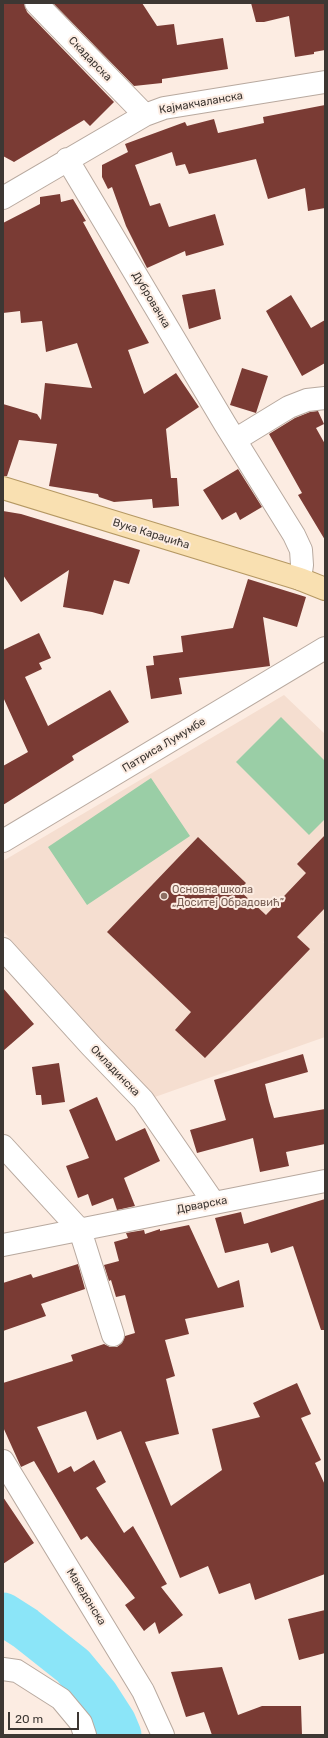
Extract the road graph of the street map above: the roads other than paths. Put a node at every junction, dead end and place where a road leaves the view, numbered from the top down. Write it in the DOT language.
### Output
graph roads {
  1 [pos="36,3"];
  2 [pos="325,82"];
  3 [pos="145,115"];
  4 [pos="67,160"];
  5 [pos="3,198"];
  6 [pos="325,398"];
  7 [pos="235,440"];
  8 [pos="3,488"];
  9 [pos="300,579"];
  10 [pos="325,589"];
  11 [pos="325,648"];
  12 [pos="3,841"];
  13 [pos="3,949"];
  14 [pos="3,1146"];
  15 [pos="325,1181"];
  16 [pos="214,1203"];
  17 [pos="80,1230"];
  18 [pos="3,1245"];
  19 [pos="113,1335"];
  20 [pos="3,1462"];
  21 [pos="3,1669"];
  22 [pos="85,1735"];
  23 [pos="163,1735"];
  1 -- 3 [label="street, Скадарска"];
  2 -- 3 [label="street, Кајмакчаланска"];
  3 -- 4 [label="street, Кајмакчаланска"];
  4 -- 5 [label="street, Кајмакчаланска"];
  4 -- 7 [label="street, Дубровачка"];
  6 -- 7 [label="street"];
  7 -- 9 [label="street, Дубровачка"];
  8 -- 9 [label="main road, Вука Караџића"];
  9 -- 10 [label="main road"];
  11 -- 12 [label="street, Патриса Лумумбе"];
  13 -- 16 [label="street, Омладинска"];
  14 -- 17 [label="street"];
  15 -- 16 [label="street, Дрварска"];
  16 -- 17 [label="street, Дрварска"];
  17 -- 18 [label="street, Дрварска"];
  17 -- 19 [label="street"];
  20 -- 23 [label="street, Македонска"];
  21 -- 22 [label="street"];
}
